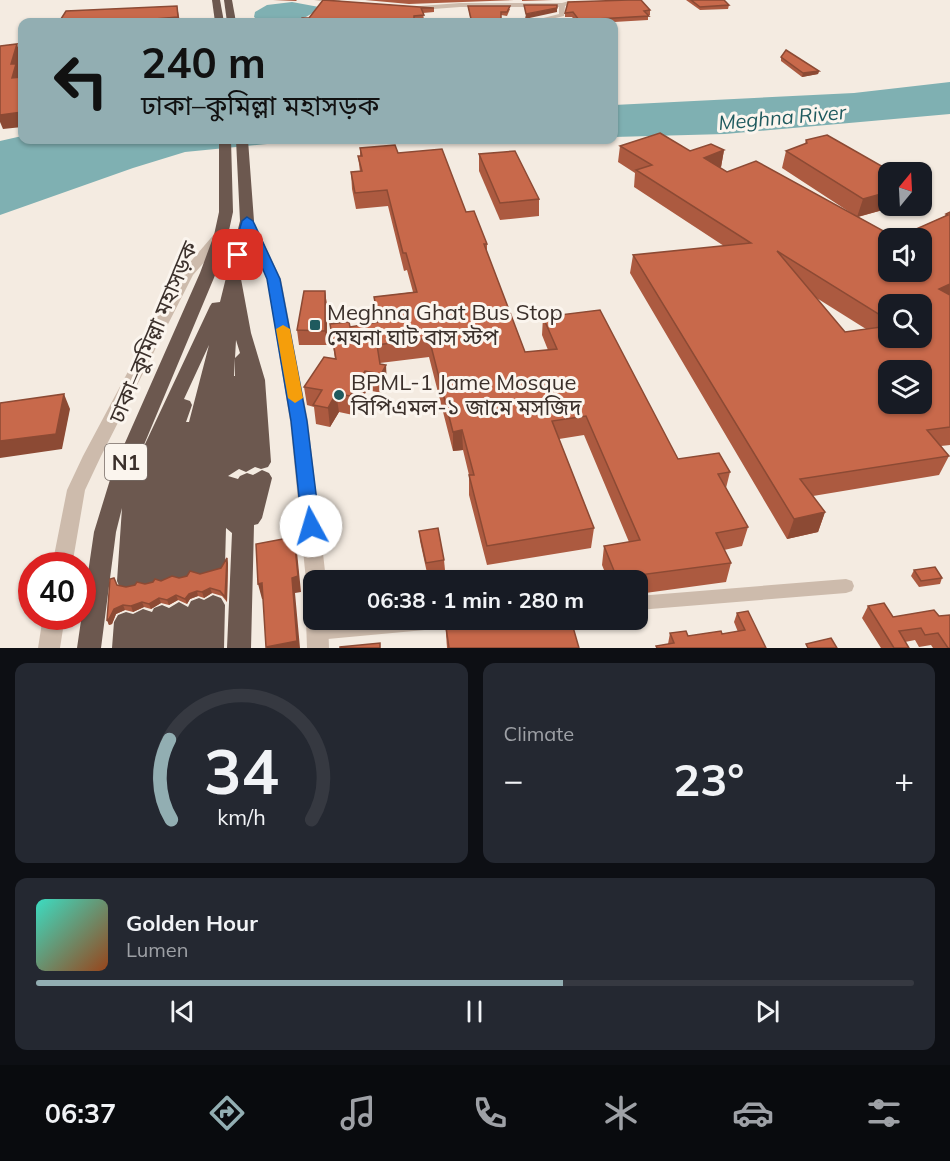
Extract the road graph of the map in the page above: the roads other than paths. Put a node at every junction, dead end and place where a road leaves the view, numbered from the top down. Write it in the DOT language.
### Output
graph roads {
  1 [pos="216,0"];
  2 [pos="228,0"];
  3 [pos="317,0"];
  4 [pos="579,2"];
  5 [pos="353,3"];
  6 [pos="561,5"];
  7 [pos="409,8"];
  8 [pos="219,18"];
  9 [pos="231,18"];
  10 [pos="549,18"];
  11 [pos="18,52"];
  12 [pos="0,53"];
  13 [pos="225,144"];
  14 [pos="242,144"];
  15 [pos="247,214"];
  16 [pos="220,235"];
  17 [pos="234,272"];
  18 [pos="243,333"];
  19 [pos="246,473"];
  20 [pos="65,552"];
  21 [pos="241,557"];
  22 [pos="208,567"];
  23 [pos="315,570"];
  24 [pos="846,586"];
  25 [pos="648,602"];
  26 [pos="170,613"];
  27 [pos="52,630"];
  28 [pos="349,630"];
  29 [pos="317,633"];
  30 [pos="49,648"];
  31 [pos="89,648"];
  32 [pos="124,648"];
  33 [pos="141,648"];
  34 [pos="161,648"];
  35 [pos="177,648"];
  36 [pos="198,648"];
  37 [pos="212,648"];
  38 [pos="239,648"];
  1 -- 8 [label="highway"];
  2 -- 9 [label="highway"];
  3 -- 5 [label="street"];
  4 -- 6 [label="street"];
  6 -- 7 [label="street"];
  6 -- 10 [label="street"];
  11 -- 12 [label="street"];
  13 -- 16 [label="highway, ঢাকা–কুমিল্লা মহাসড়ক / N1"];
  14 -- 15 [label="highway, ঢাকা–কুমিল্লা মহাসড়ক / N1"];
  15 -- 17 [label="highway, ঢাকা–কুমিল্লা মহাসড়ক / N1"];
  15 -- 23 [label="street"];
  16 -- 20 [label="street"];
  16 -- 31 [label="highway, ঢাকা–কুমিল্লা মহাসড়ক / N1"];
  17 -- 17 [label="highway, ঢাকা–কুমিল্লা মহাসড়ক / N1"];
  17 -- 18 [label="highway, ঢাকা–কুমিল্লা মহাসড়ক / N1"];
  17 -- 22 [label="highway, ঢাকা–কুমিল্লা মহাসড়ক / N1"];
  18 -- 19 [label="highway, ঢাকা–কুমিল্লা মহাসড়ক / N1"];
  18 -- 19 [label="highway, ঢাকা–কুমিল্লা মহাসড়ক / N1"];
  19 -- 21 [label="highway, ঢাকা–কুমিল্লা মহাসড়ক / N1"];
  19 -- 21 [label="highway, ঢাকা–কুমিল্লা মহাসড়ক / N1"];
  21 -- 38 [label="highway, ঢাকা–কুমিল্লা মহাসড়ক / N1"];
  24 -- 25 [label="street"];
  26 -- 32 [label="highway"];
  26 -- 33 [label="highway"];
  26 -- 34 [label="highway"];
  26 -- 35 [label="highway"];
  26 -- 36 [label="highway"];
  26 -- 37 [label="highway"];
  27 -- 30 [label="street"];
  28 -- 29 [label="street"];
}
